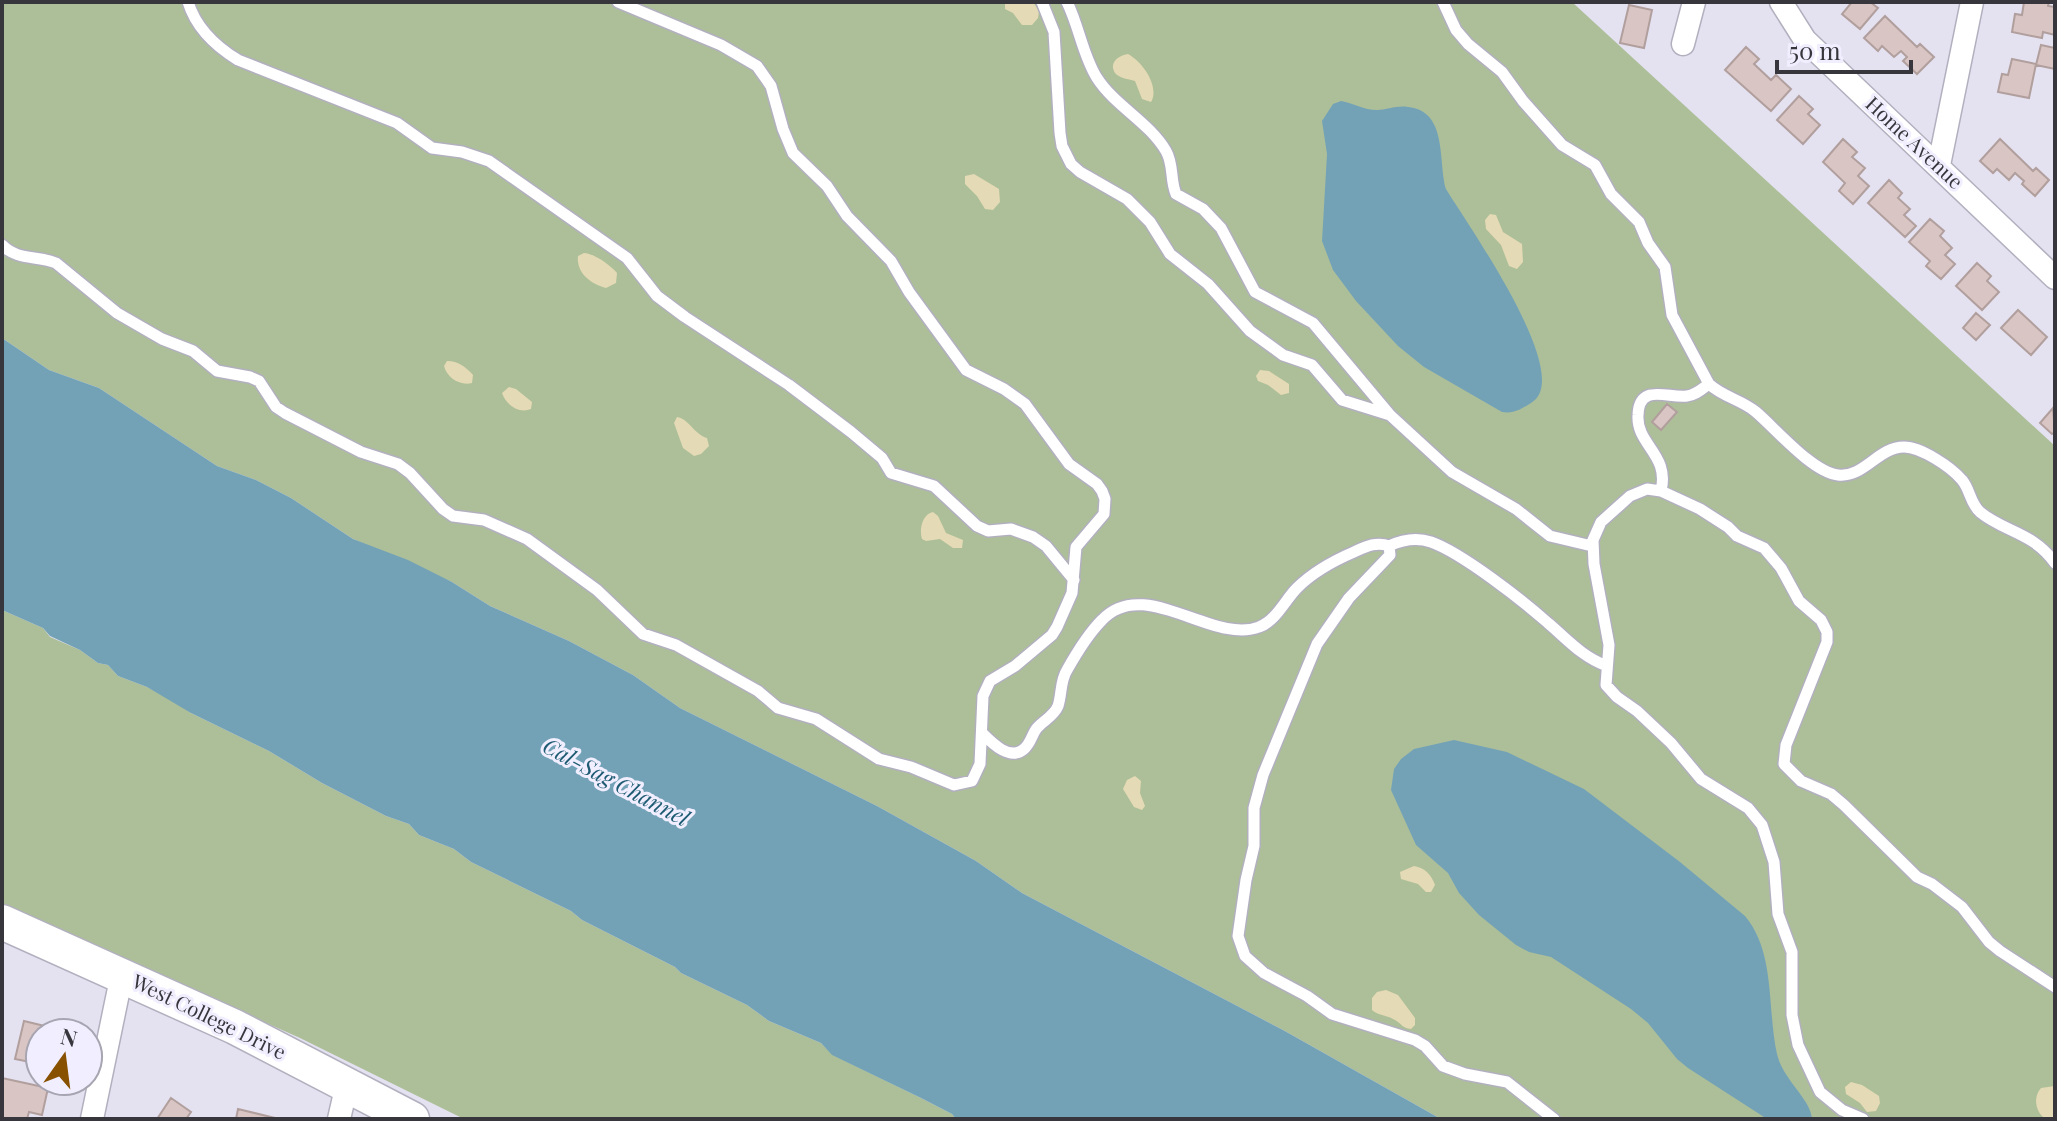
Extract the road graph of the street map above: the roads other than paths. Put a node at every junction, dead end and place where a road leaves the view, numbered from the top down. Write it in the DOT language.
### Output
graph roads {
  1 [pos="188,2"];
  2 [pos="618,2"];
  3 [pos="1042,2"];
  4 [pos="1067,2"];
  5 [pos="1443,2"];
  6 [pos="1694,2"];
  7 [pos="1781,2"];
  8 [pos="1972,2"];
  9 [pos="1683,44"];
  10 [pos="1939,165"];
  11 [pos="2,245"];
  12 [pos="2055,278"];
  13 [pos="1709,384"];
  14 [pos="1390,415"];
  15 [pos="1661,491"];
  16 [pos="1389,546"];
  17 [pos="1592,546"];
  18 [pos="2055,563"];
  19 [pos="1074,580"];
  20 [pos="1607,666"];
  21 [pos="983,734"];
  22 [pos="2,922"];
  23 [pos="122,974"];
  24 [pos="2055,987"];
  25 [pos="347,1084"];
  26 [pos="392,1114"];
  27 [pos="92,1119"];
  28 [pos="339,1119"];
  29 [pos="1554,1119"];
  30 [pos="1863,1119"];
  1 -- 19 [label="lane"];
  2 -- 19 [label="lane"];
  3 -- 14 [label="lane"];
  4 -- 14 [label="lane"];
  5 -- 13 [label="lane"];
  6 -- 9 [label="street"];
  7 -- 10 [label="street, Home Avenue"];
  8 -- 10 [label="street"];
  10 -- 12 [label="street, Home Avenue"];
  11 -- 21 [label="lane"];
  13 -- 15 [label="lane"];
  13 -- 18 [label="lane"];
  14 -- 17 [label="lane"];
  15 -- 17 [label="lane"];
  15 -- 24 [label="lane"];
  16 -- 20 [label="lane"];
  16 -- 21 [label="lane"];
  16 -- 29 [label="lane"];
  17 -- 20 [label="lane"];
  19 -- 21 [label="lane"];
  20 -- 30 [label="lane"];
  22 -- 23 [label="main road, West College Drive"];
  23 -- 25 [label="main road, West College Drive"];
  23 -- 27 [label="street"];
  25 -- 26 [label="main road, West College Drive"];
  25 -- 28 [label="street"];
}
